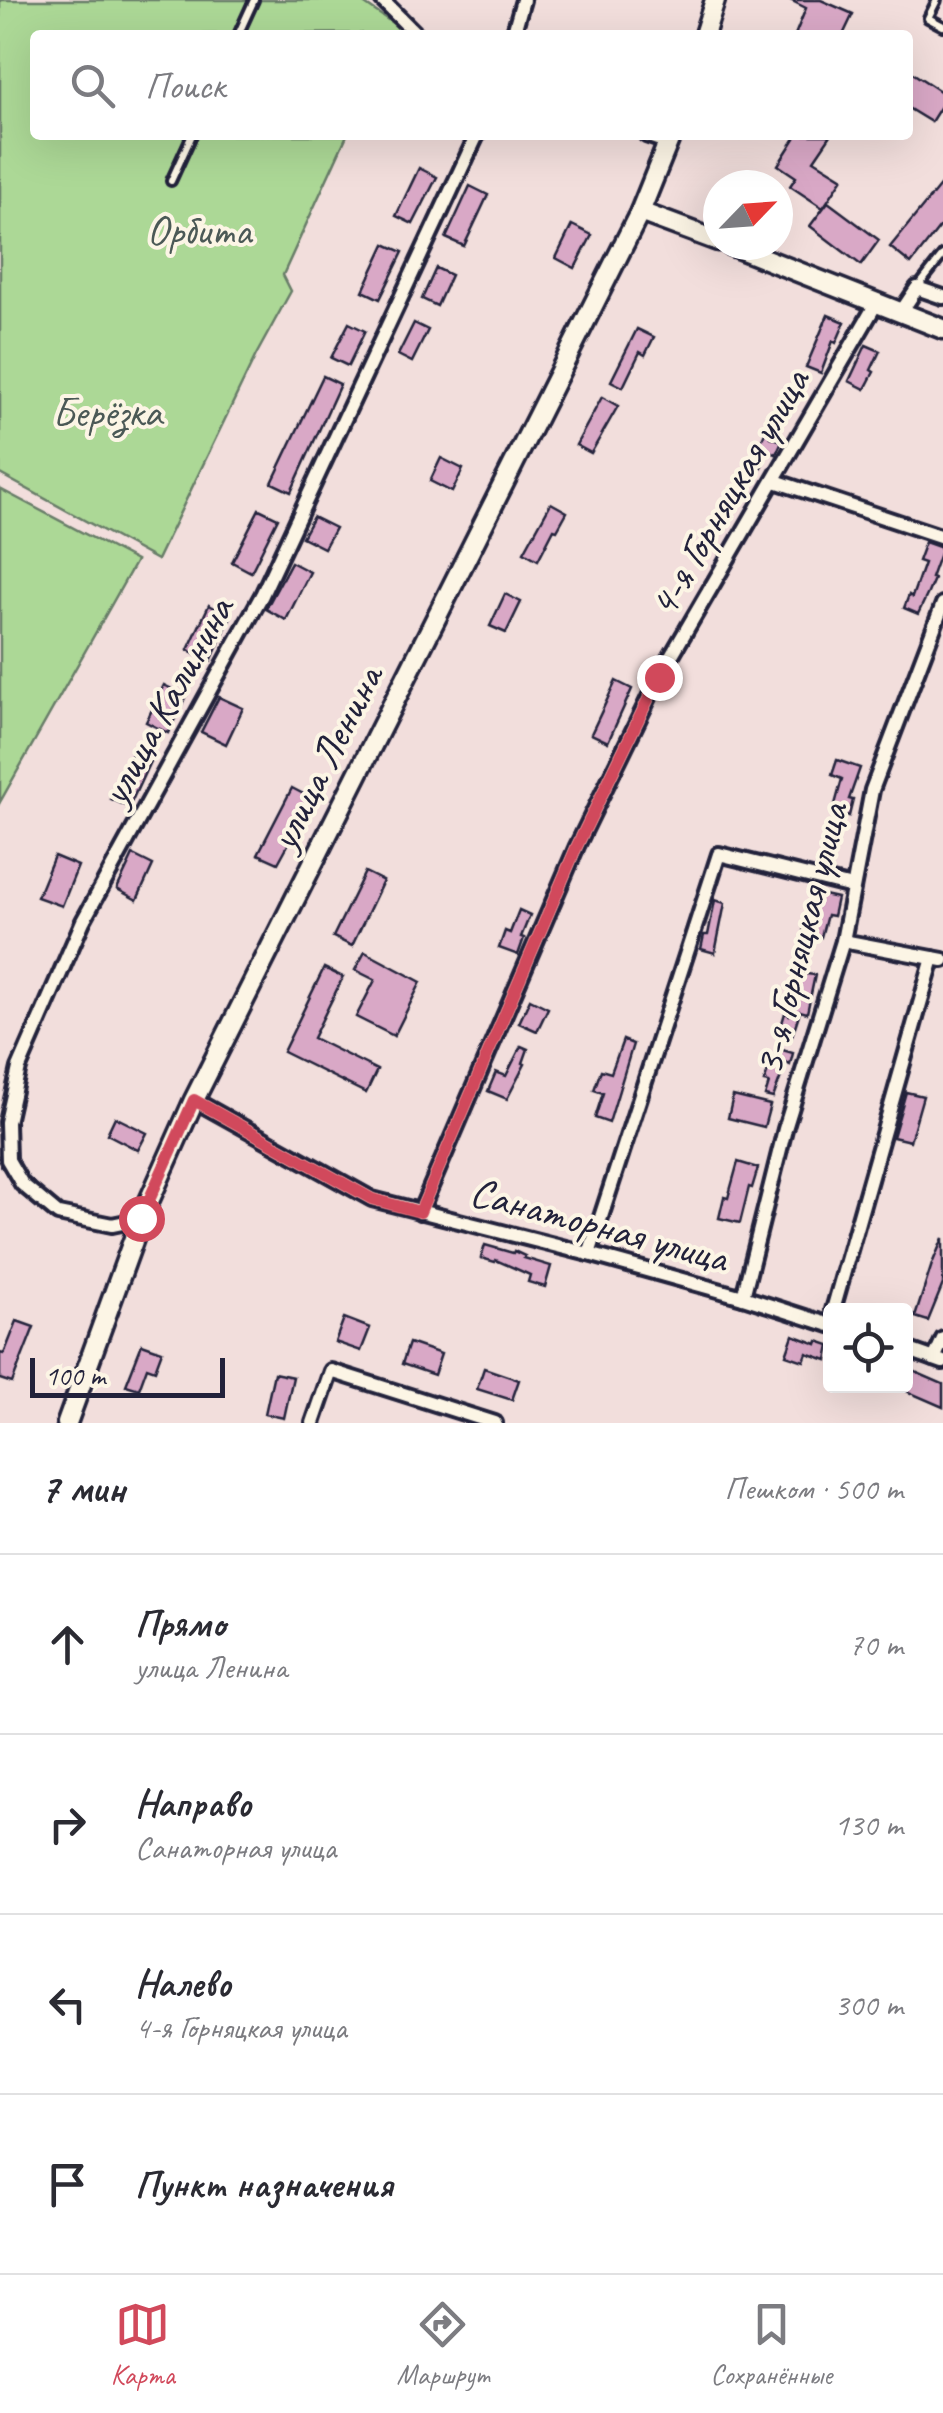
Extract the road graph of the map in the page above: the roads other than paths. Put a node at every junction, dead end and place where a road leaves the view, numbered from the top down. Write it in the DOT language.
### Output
graph roads {
  1 [pos="254,0"];
  2 [pos="382,0"];
  3 [pos="522,0"];
  4 [pos="715,0"];
  5 [pos="937,0"];
  6 [pos="943,26"];
  7 [pos="240,30"];
  8 [pos="411,30"];
  9 [pos="514,30"];
  10 [pos="706,30"];
  11 [pos="190,140"];
  12 [pos="475,140"];
  13 [pos="670,140"];
  14 [pos="171,181"];
  15 [pos="640,212"];
  16 [pos="703,235"];
  17 [pos="943,255"];
  18 [pos="769,260"];
  19 [pos="917,288"];
  20 [pos="943,297"];
  21 [pos="877,302"];
  22 [pos="901,312"];
  23 [pos="943,329"];
  24 [pos="775,482"];
  25 [pos="943,537"];
  26 [pos="943,604"];
  27 [pos="852,886"];
  28 [pos="843,941"];
  29 [pos="938,959"];
  30 [pos="194,1100"];
  31 [pos="420,1212"];
  32 [pos="141,1218"];
  33 [pos="589,1254"];
  34 [pos="743,1297"];
  35 [pos="835,1303"];
  36 [pos="823,1321"];
  37 [pos="943,1338"];
  38 [pos="913,1352"];
  39 [pos="938,1361"];
  40 [pos="66,1423"];
  41 [pos="313,1423"];
  42 [pos="494,1423"];
  1 -- 7 [label="lane"];
  2 -- 8 [label="street"];
  3 -- 9 [label="street"];
  4 -- 10 [label="main road"];
  5 -- 6 [label="lane"];
  11 -- 14 [label="lane"];
  12 -- 32 [label="street, улица Калинина"];
  13 -- 15 [label="main road, улица Ленина"];
  15 -- 16 [label="main road"];
  15 -- 30 [label="main road, улица Ленина"];
  17 -- 19 [label="lane"];
  18 -- 21 [label="main road"];
  19 -- 20 [label="street"];
  19 -- 22 [label="street"];
  21 -- 22 [label="main road"];
  21 -- 24 [label="street, 4-я Горняцкая улица"];
  22 -- 23 [label="main road"];
  24 -- 25 [label="street"];
  24 -- 31 [label="street, 4-я Горняцкая улица"];
  26 -- 27 [label="street, 3-я Горняцкая улица"];
  27 -- 28 [label="street, 3-я Горняцкая улица"];
  27 -- 33 [label="street"];
  28 -- 29 [label="street"];
  28 -- 34 [label="street, 3-я Горняцкая улица"];
  29 -- 35 [label="street"];
  30 -- 31 [label="street, Санаторная улица"];
  30 -- 32 [label="main road, улица Ленина"];
  31 -- 33 [label="street, Санаторная улица"];
  32 -- 40 [label="main road, улица Ленина"];
  33 -- 34 [label="street, Санаторная улица"];
  34 -- 36 [label="street, Санаторная улица"];
  37 -- 39 [label="street"];
  38 -- 39 [label="street"];
  41 -- 42 [label="street"];
}
